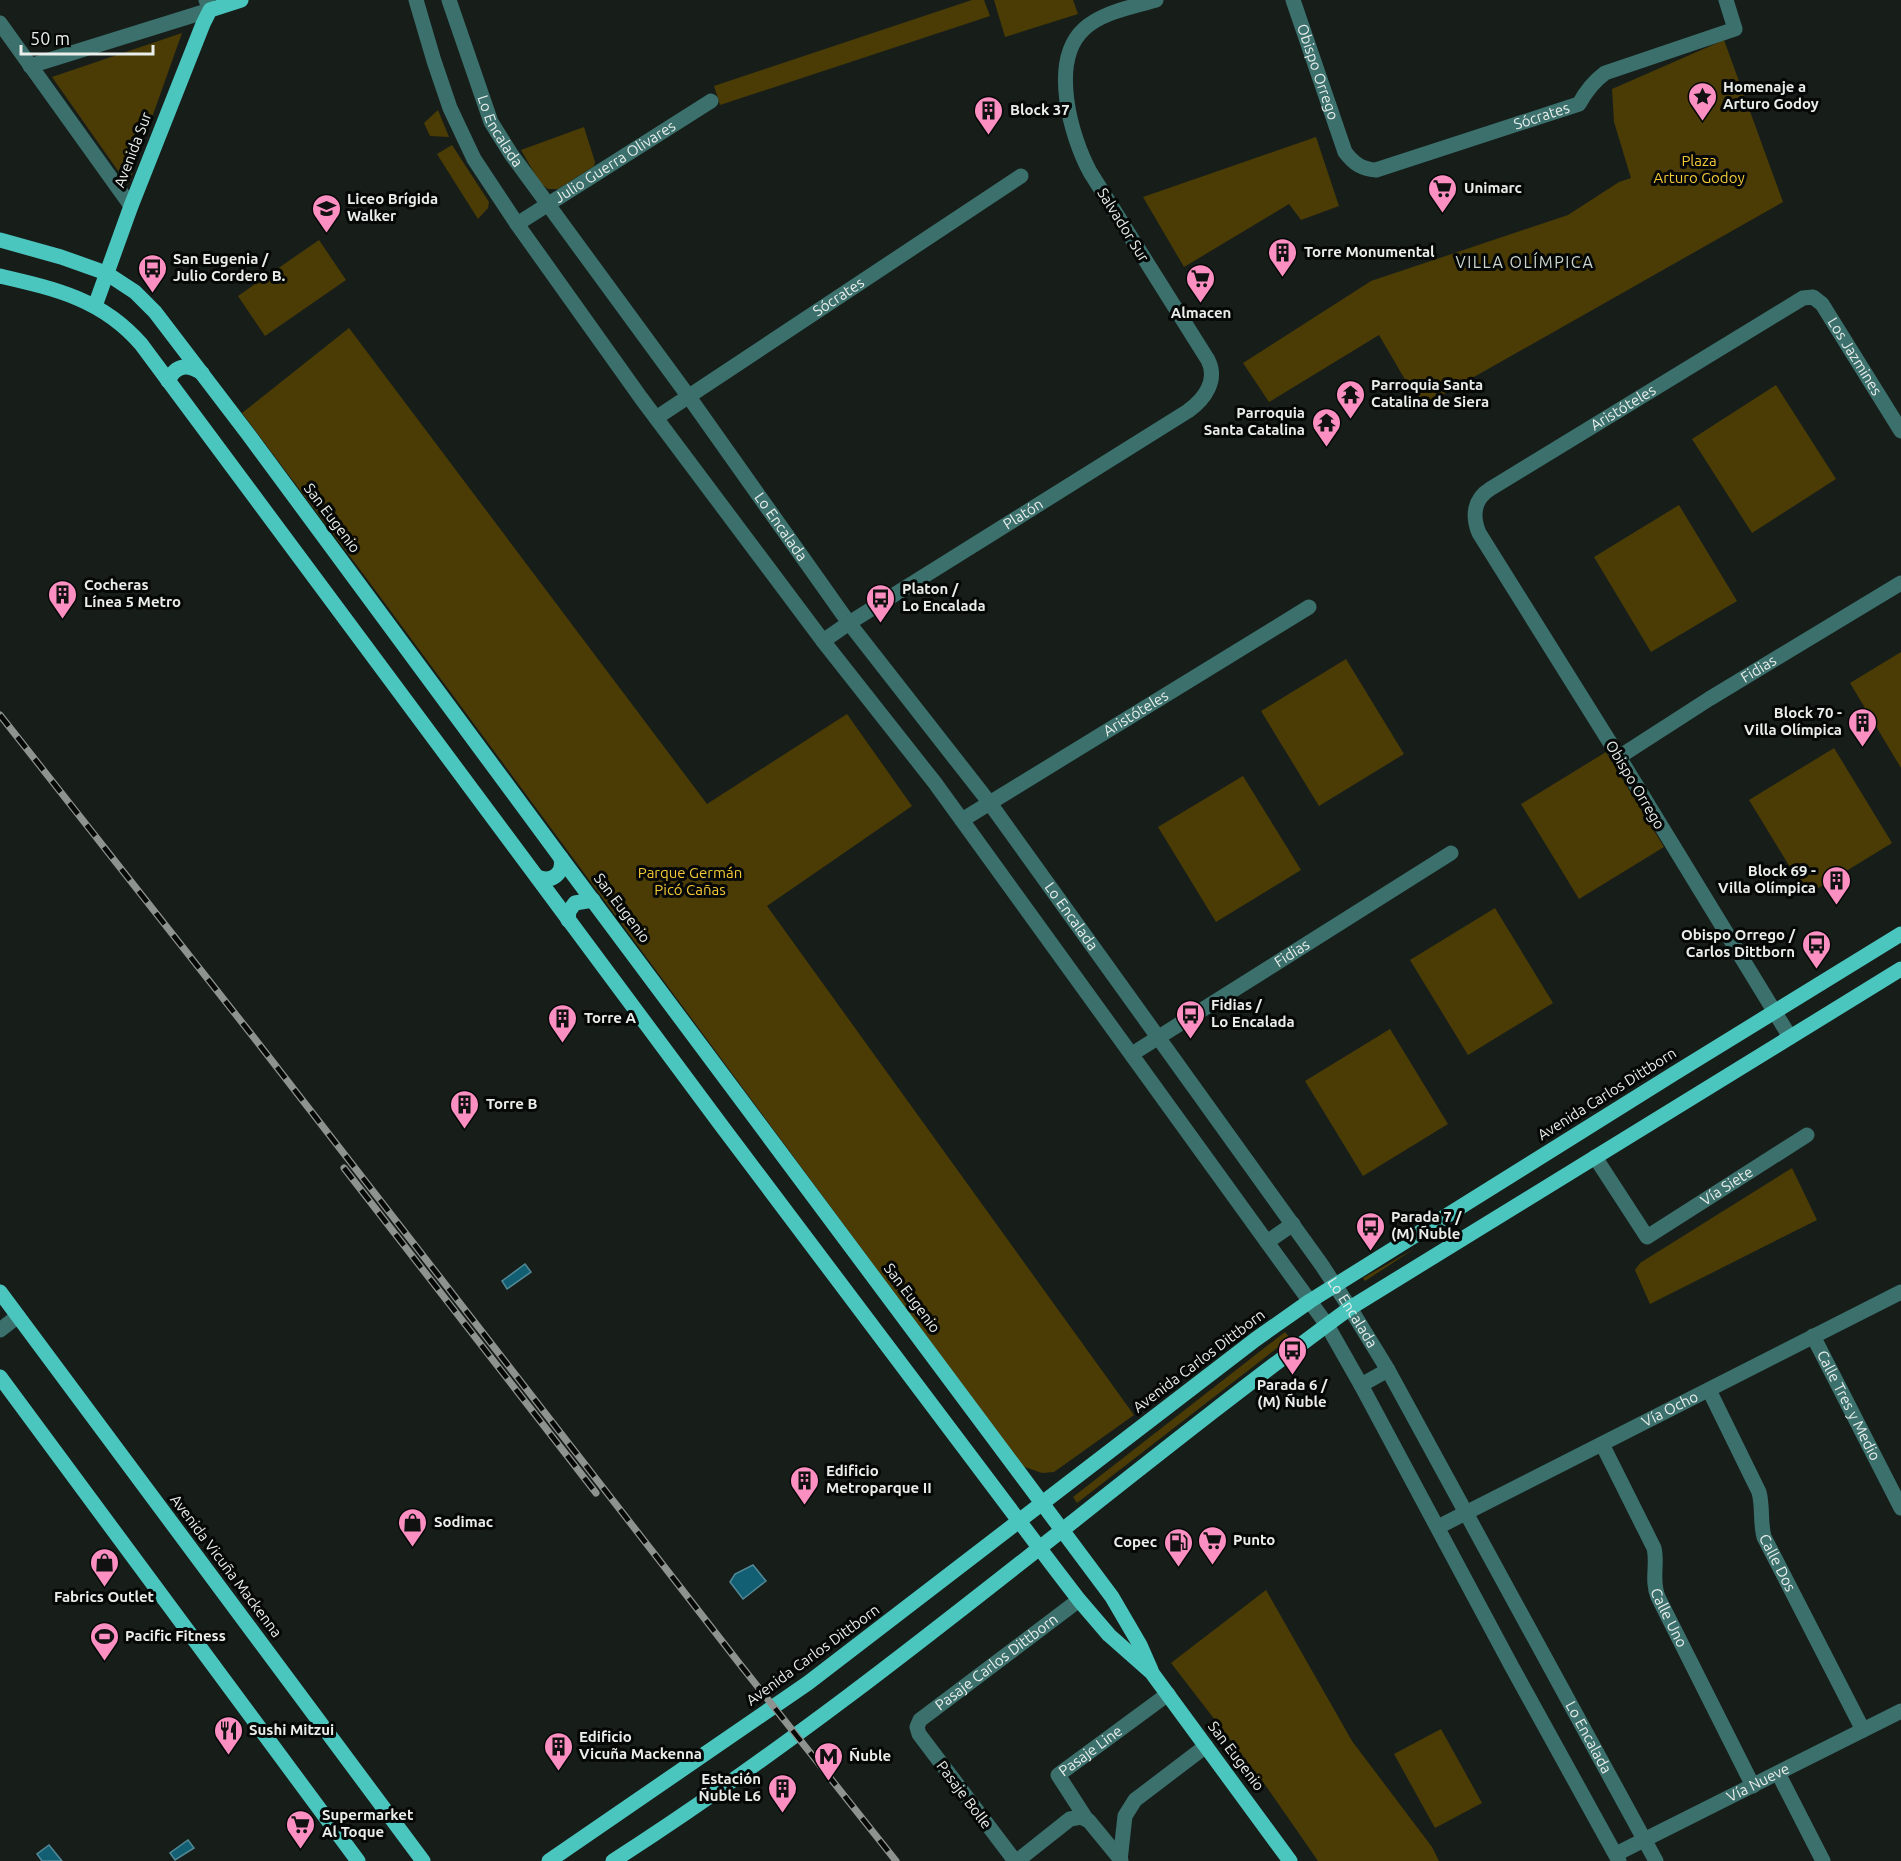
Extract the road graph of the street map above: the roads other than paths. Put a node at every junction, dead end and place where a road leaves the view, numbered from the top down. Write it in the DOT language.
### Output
graph roads {
  1 [pos="241,0"];
  2 [pos="416,0"];
  3 [pos="449,0"];
  4 [pos="1156,0"];
  5 [pos="1293,0"];
  6 [pos="1726,0"];
  7 [pos="208,5"];
  8 [pos="0,23"];
  9 [pos="30,66"];
  10 [pos="711,101"];
  11 [pos="1343,146"];
  12 [pos="1021,176"];
  13 [pos="547,204"];
  14 [pos="131,206"];
  15 [pos="517,224"];
  16 [pos="0,240"];
  17 [pos="106,273"];
  18 [pos="0,276"];
  19 [pos="1800,299"];
  20 [pos="95,306"];
  21 [pos="202,373"];
  22 [pos="1212,377"];
  23 [pos="168,381"];
  24 [pos="689,397"];
  25 [pos="656,418"];
  26 [pos="1901,431"];
  27 [pos="1479,533"];
  28 [pos="1901,583"];
  29 [pos="1309,607"];
  30 [pos="849,623"];
  31 [pos="824,641"];
  32 [pos="1618,757"];
  33 [pos="989,802"];
  34 [pos="962,820"];
  35 [pos="1451,853"];
  36 [pos="561,858"];
  37 [pos="537,877"];
  38 [pos="593,900"];
  39 [pos="568,920"];
  40 [pos="1901,934"];
  41 [pos="1901,969"];
  42 [pos="1774,1012"];
  43 [pos="1158,1036"];
  44 [pos="1790,1037"];
  45 [pos="1132,1054"];
  46 [pos="1807,1135"];
  47 [pos="1595,1157"];
  48 [pos="1293,1224"];
  49 [pos="1267,1242"];
  50 [pos="1335,1284"];
  51 [pos="0,1292"];
  52 [pos="1901,1292"];
  53 [pos="1310,1301"];
  54 [pos="1350,1308"];
  55 [pos="18,1316"];
  56 [pos="1327,1325"];
  57 [pos="0,1330"];
  58 [pos="1814,1336"];
  59 [pos="1388,1370"];
  60 [pos="0,1377"];
  61 [pos="1361,1384"];
  62 [pos="1709,1390"];
  63 [pos="1602,1444"];
  64 [pos="1041,1503"];
  65 [pos="1901,1508"];
  66 [pos="1466,1513"];
  67 [pos="1018,1521"];
  68 [pos="1438,1527"];
  69 [pos="1062,1531"];
  70 [pos="1040,1548"];
  71 [pos="1079,1600"];
  72 [pos="1152,1673"];
  73 [pos="1168,1694"];
  74 [pos="1901,1711"];
  75 [pos="916,1727"];
  76 [pos="1863,1730"];
  77 [pos="1206,1746"];
  78 [pos="1779,1773"];
  79 [pos="1753,1785"];
  80 [pos="1087,1820"];
  81 [pos="1644,1840"];
  82 [pos="1617,1858"];
  83 [pos="358,1861"];
  84 [pos="423,1861"];
  85 [pos="549,1861"];
  86 [pos="613,1861"];
  87 [pos="1016,1861"];
  88 [pos="1120,1861"];
  89 [pos="1290,1861"];
  90 [pos="1656,1861"];
  91 [pos="1823,1861"];
  1 -- 7 [label="main road"];
  2 -- 15 [label="street, Lo Encalada"];
  3 -- 13 [label="street, Lo Encalada"];
  4 -- 22 [label="street, Salvador Sur"];
  5 -- 11 [label="street, Obispo Orrego"];
  6 -- 11 [label="street, Sócrates"];
  7 -- 9 [label="street"];
  7 -- 14 [label="main road, Avenida Sur"];
  8 -- 9 [label="street"];
  9 -- 14 [label="street"];
  10 -- 13 [label="street, Julio Guerra Olivares"];
  12 -- 24 [label="street, Sócrates"];
  13 -- 15 [label="street, Julio Guerra Olivares"];
  13 -- 24 [label="street, Lo Encalada"];
  14 -- 17 [label="main road, Avenida Sur"];
  15 -- 25 [label="street, Lo Encalada"];
  16 -- 17 [label="main road, San Eugenio"];
  17 -- 20 [label="main road, Avenida Sur"];
  17 -- 21 [label="main road, San Eugenio"];
  18 -- 20 [label="main road, San Eugenio"];
  19 -- 26 [label="street, Los Jazmines"];
  19 -- 27 [label="street, Aristóteles"];
  20 -- 23 [label="main road, San Eugenio"];
  21 -- 23 [label="main road"];
  21 -- 36 [label="main road, San Eugenio"];
  22 -- 30 [label="street, Platón"];
  23 -- 37 [label="main road, San Eugenio"];
  24 -- 25 [label="street, Sócrates"];
  24 -- 30 [label="street, Lo Encalada"];
  25 -- 31 [label="street, Lo Encalada"];
  27 -- 32 [label="street, Obispo Orrego"];
  28 -- 32 [label="street, Fidias"];
  29 -- 33 [label="street, Aristóteles"];
  30 -- 31 [label="street, Platón"];
  30 -- 33 [label="street, Lo Encalada"];
  31 -- 34 [label="street, Lo Encalada"];
  32 -- 42 [label="street, Obispo Orrego"];
  33 -- 34 [label="street, Aristóteles"];
  33 -- 43 [label="street, Lo Encalada"];
  34 -- 45 [label="street, Lo Encalada"];
  35 -- 43 [label="street, Fidias"];
  36 -- 37 [label="main road"];
  36 -- 38 [label="main road, San Eugenio"];
  37 -- 39 [label="main road, San Eugenio"];
  38 -- 39 [label="main road"];
  38 -- 64 [label="main road, San Eugenio"];
  39 -- 67 [label="main road, San Eugenio"];
  40 -- 42 [label="main road, Avenida Carlos Dittborn"];
  41 -- 44 [label="main road"];
  42 -- 44 [label="street, Obispo Orrego"];
  42 -- 50 [label="main road, Avenida Carlos Dittborn"];
  43 -- 45 [label="street, Fidias"];
  43 -- 48 [label="street, Lo Encalada"];
  44 -- 47 [label="main road"];
  45 -- 49 [label="street, Lo Encalada"];
  46 -- 47 [label="street, Vía Siete"];
  47 -- 54 [label="main road"];
  48 -- 49 [label="street"];
  48 -- 50 [label="street, Lo Encalada"];
  49 -- 53 [label="street, Lo Encalada"];
  50 -- 53 [label="main road, Avenida Carlos Dittborn"];
  50 -- 54 [label="street, Lo Encalada"];
  51 -- 55 [label="main road, Avenida Vicuña Mackenna"];
  52 -- 58 [label="street, Vía Ocho"];
  53 -- 56 [label="street, Lo Encalada"];
  53 -- 64 [label="main road, Avenida Carlos Dittborn"];
  54 -- 56 [label="main road"];
  54 -- 59 [label="street, Lo Encalada"];
  55 -- 57 [label="street"];
  55 -- 84 [label="main road, Avenida Vicuña Mackenna"];
  56 -- 61 [label="street, Lo Encalada"];
  56 -- 69 [label="main road"];
  58 -- 62 [label="street, Vía Ocho"];
  58 -- 65 [label="street, Calle Tres y Medio"];
  59 -- 61 [label="street"];
  59 -- 66 [label="street, Lo Encalada"];
  60 -- 83 [label="main road"];
  61 -- 68 [label="street, Lo Encalada"];
  62 -- 63 [label="street, Vía Ocho"];
  62 -- 76 [label="street, Calle Dos"];
  63 -- 66 [label="street, Vía Ocho"];
  63 -- 79 [label="street, Calle Uno"];
  64 -- 67 [label="main road, Avenida Carlos Dittborn"];
  64 -- 69 [label="main road, San Eugenio"];
  66 -- 68 [label="street, Vía Ocho"];
  66 -- 81 [label="street, Lo Encalada"];
  67 -- 70 [label="main road, San Eugenio"];
  67 -- 85 [label="main road, Avenida Carlos Dittborn"];
  68 -- 82 [label="street, Lo Encalada"];
  69 -- 70 [label="main road"];
  69 -- 72 [label="main road, San Eugenio"];
  70 -- 71 [label="main road, San Eugenio"];
  70 -- 86 [label="main road"];
  71 -- 72 [label="main road, San Eugenio"];
  71 -- 75 [label="street, Pasaje Carlos Dittborn"];
  72 -- 73 [label="main road, San Eugenio"];
  73 -- 77 [label="main road, San Eugenio"];
  73 -- 80 [label="street, Pasaje Line"];
  74 -- 76 [label="street, Vía Nueve"];
  75 -- 87 [label="street, Pasaje Bolle"];
  76 -- 78 [label="street, Vía Nueve"];
  77 -- 88 [label="street"];
  77 -- 89 [label="main road, San Eugenio"];
  78 -- 79 [label="street, Vía Nueve"];
  78 -- 91 [label="street"];
  79 -- 81 [label="street, Vía Nueve"];
  80 -- 87 [label="street"];
  80 -- 88 [label="street, Pasaje Line"];
  81 -- 82 [label="street, Vía Nueve"];
  81 -- 90 [label="street, Lo Encalada"];
}
